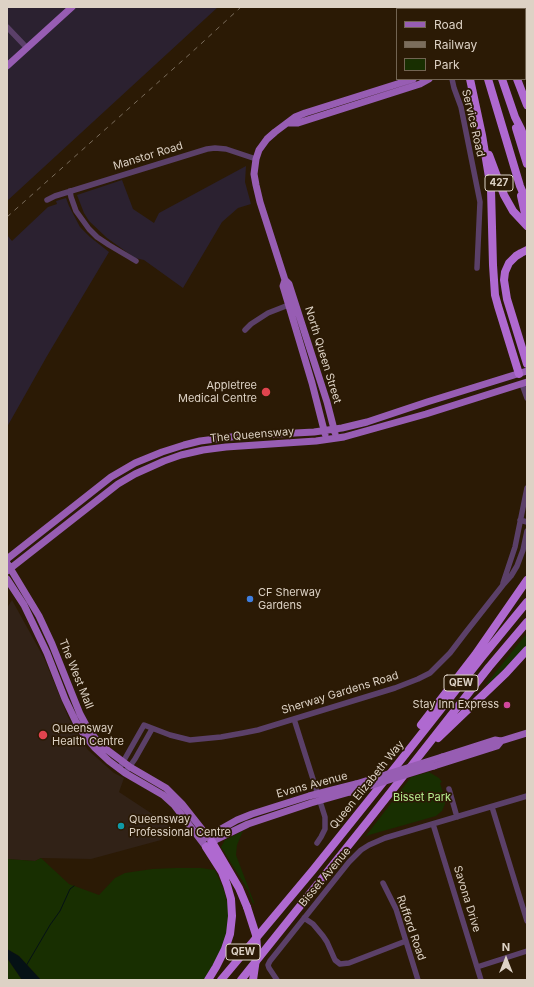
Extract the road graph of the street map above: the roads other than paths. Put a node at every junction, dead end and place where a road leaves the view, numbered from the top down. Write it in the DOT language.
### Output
graph roads {
  1 [pos="72,7"];
  2 [pos="7,27"];
  3 [pos="27,48"];
  4 [pos="7,66"];
  5 [pos="410,80"];
  6 [pos="427,80"];
  7 [pos="452,80"];
  8 [pos="470,80"];
  9 [pos="488,80"];
  10 [pos="517,80"];
  11 [pos="503,81"];
  12 [pos="527,105"];
  13 [pos="515,117"];
  14 [pos="289,122"];
  15 [pos="482,135"];
  16 [pos="527,145"];
  17 [pos="256,159"];
  18 [pos="527,164"];
  19 [pos="70,191"];
  20 [pos="47,200"];
  21 [pos="525,203"];
  22 [pos="527,225"];
  23 [pos="527,250"];
  24 [pos="136,261"];
  25 [pos="477,268"];
  26 [pos="292,303"];
  27 [pos="244,330"];
  28 [pos="527,364"];
  29 [pos="523,373"];
  30 [pos="525,383"];
  31 [pos="527,398"];
  32 [pos="334,429"];
  33 [pos="324,430"];
  34 [pos="249,436"];
  35 [pos="336,439"];
  36 [pos="327,440"];
  37 [pos="237,445"];
  38 [pos="527,488"];
  39 [pos="524,513"];
  40 [pos="520,520"];
  41 [pos="527,522"];
  42 [pos="527,531"];
  43 [pos="7,559"];
  44 [pos="8,567"];
  45 [pos="7,579"];
  46 [pos="527,580"];
  47 [pos="503,585"];
  48 [pos="527,602"];
  49 [pos="527,622"];
  50 [pos="527,650"];
  51 [pos="294,719"];
  52 [pos="152,729"];
  53 [pos="527,733"];
  54 [pos="501,741"];
  55 [pos="419,756"];
  56 [pos="397,765"];
  57 [pos="125,768"];
  58 [pos="449,789"];
  59 [pos="527,796"];
  60 [pos="318,798"];
  61 [pos="492,807"];
  62 [pos="457,817"];
  63 [pos="433,824"];
  64 [pos="207,841"];
  65 [pos="317,843"];
  66 [pos="383,883"];
  67 [pos="304,918"];
  68 [pos="527,921"];
  69 [pos="406,941"];
  70 [pos="527,951"];
  71 [pos="477,967"];
  72 [pos="208,980"];
  73 [pos="221,980"];
  74 [pos="241,980"];
  75 [pos="253,980"];
  76 [pos="277,980"];
  77 [pos="418,980"];
  78 [pos="481,980"];
  1 -- 3 [label="main road"];
  2 -- 3 [label="street"];
  3 -- 4 [label="main road"];
  5 -- 14 [label="main road, North Queen Street"];
  6 -- 14 [label="main road, North Queen Street"];
  7 -- 25 [label="street, Service Road"];
  8 -- 15 [label="highway, 427"];
  9 -- 21 [label="highway, 427"];
  10 -- 12 [label="highway"];
  11 -- 13 [label="highway"];
  13 -- 16 [label="highway"];
  13 -- 18 [label="highway"];
  14 -- 17 [label="main road, North Queen Street"];
  15 -- 22 [label="highway, 427"];
  15 -- 29 [label="highway"];
  17 -- 19 [label="street, Manstor Road"];
  17 -- 26 [label="main road, North Queen Street"];
  19 -- 20 [label="street, Manstor Road"];
  19 -- 24 [label="street"];
  21 -- 22 [label="highway"];
  23 -- 28 [label="highway"];
  26 -- 27 [label="street"];
  26 -- 32 [label="main road, North Queen Street"];
  26 -- 33 [label="main road, North Queen Street"];
  29 -- 30 [label="main road"];
  29 -- 32 [label="main road, The Queensway"];
  30 -- 31 [label="street"];
  30 -- 35 [label="main road, The Queensway"];
  32 -- 33 [label="main road, The Queensway"];
  32 -- 35 [label="main road, North Queen Street"];
  33 -- 34 [label="main road, The Queensway"];
  33 -- 36 [label="main road, North Queen Street"];
  34 -- 37 [label="main road"];
  34 -- 43 [label="main road, The Queensway"];
  35 -- 36 [label="main road, The Queensway"];
  36 -- 37 [label="main road, The Queensway"];
  37 -- 44 [label="main road, The Queensway"];
  38 -- 39 [label="street, Sherway Gardens Road"];
  39 -- 40 [label="street, Sherway Gardens Road"];
  40 -- 41 [label="street"];
  40 -- 47 [label="street, Sherway Gardens Road"];
  42 -- 47 [label="street, Sherway Gardens Road"];
  44 -- 57 [label="main road, The West Mall"];
  45 -- 57 [label="main road, The West Mall"];
  46 -- 56 [label="highway"];
  47 -- 51 [label="street, Sherway Gardens Road"];
  48 -- 56 [label="highway, Queen Elizabeth Way / QEW"];
  49 -- 55 [label="highway, Queen Elizabeth Way"];
  50 -- 55 [label="highway"];
  51 -- 52 [label="street, Sherway Gardens Road"];
  51 -- 60 [label="street"];
  52 -- 57 [label="street"];
  52 -- 57 [label="street, Sherway Gardens Road"];
  53 -- 54 [label="main road, Evans Avenue"];
  54 -- 60 [label="main road, Evans Avenue, bridge"];
  54 -- 60 [label="main road, Evans Avenue, bridge"];
  55 -- 74 [label="highway, Queen Elizabeth Way / QEW"];
  56 -- 73 [label="highway, Queen Elizabeth Way / QEW"];
  57 -- 64 [label="main road, The West Mall"];
  58 -- 62 [label="street"];
  59 -- 61 [label="street, Bisset Avenue"];
  60 -- 64 [label="main road, Evans Avenue"];
  60 -- 65 [label="street"];
  61 -- 62 [label="street, Bisset Avenue"];
  61 -- 68 [label="street"];
  62 -- 63 [label="street, Bisset Avenue"];
  63 -- 67 [label="street, Bisset Avenue"];
  63 -- 71 [label="street, Savona Drive"];
  64 -- 72 [label="highway"];
  64 -- 75 [label="highway, bridge"];
  66 -- 69 [label="street, Rufford Road"];
  67 -- 69 [label="street"];
  67 -- 76 [label="street, Bisset Avenue"];
  69 -- 77 [label="street, Rufford Road"];
  70 -- 71 [label="street"];
  71 -- 78 [label="street, Savona Drive"];
}
